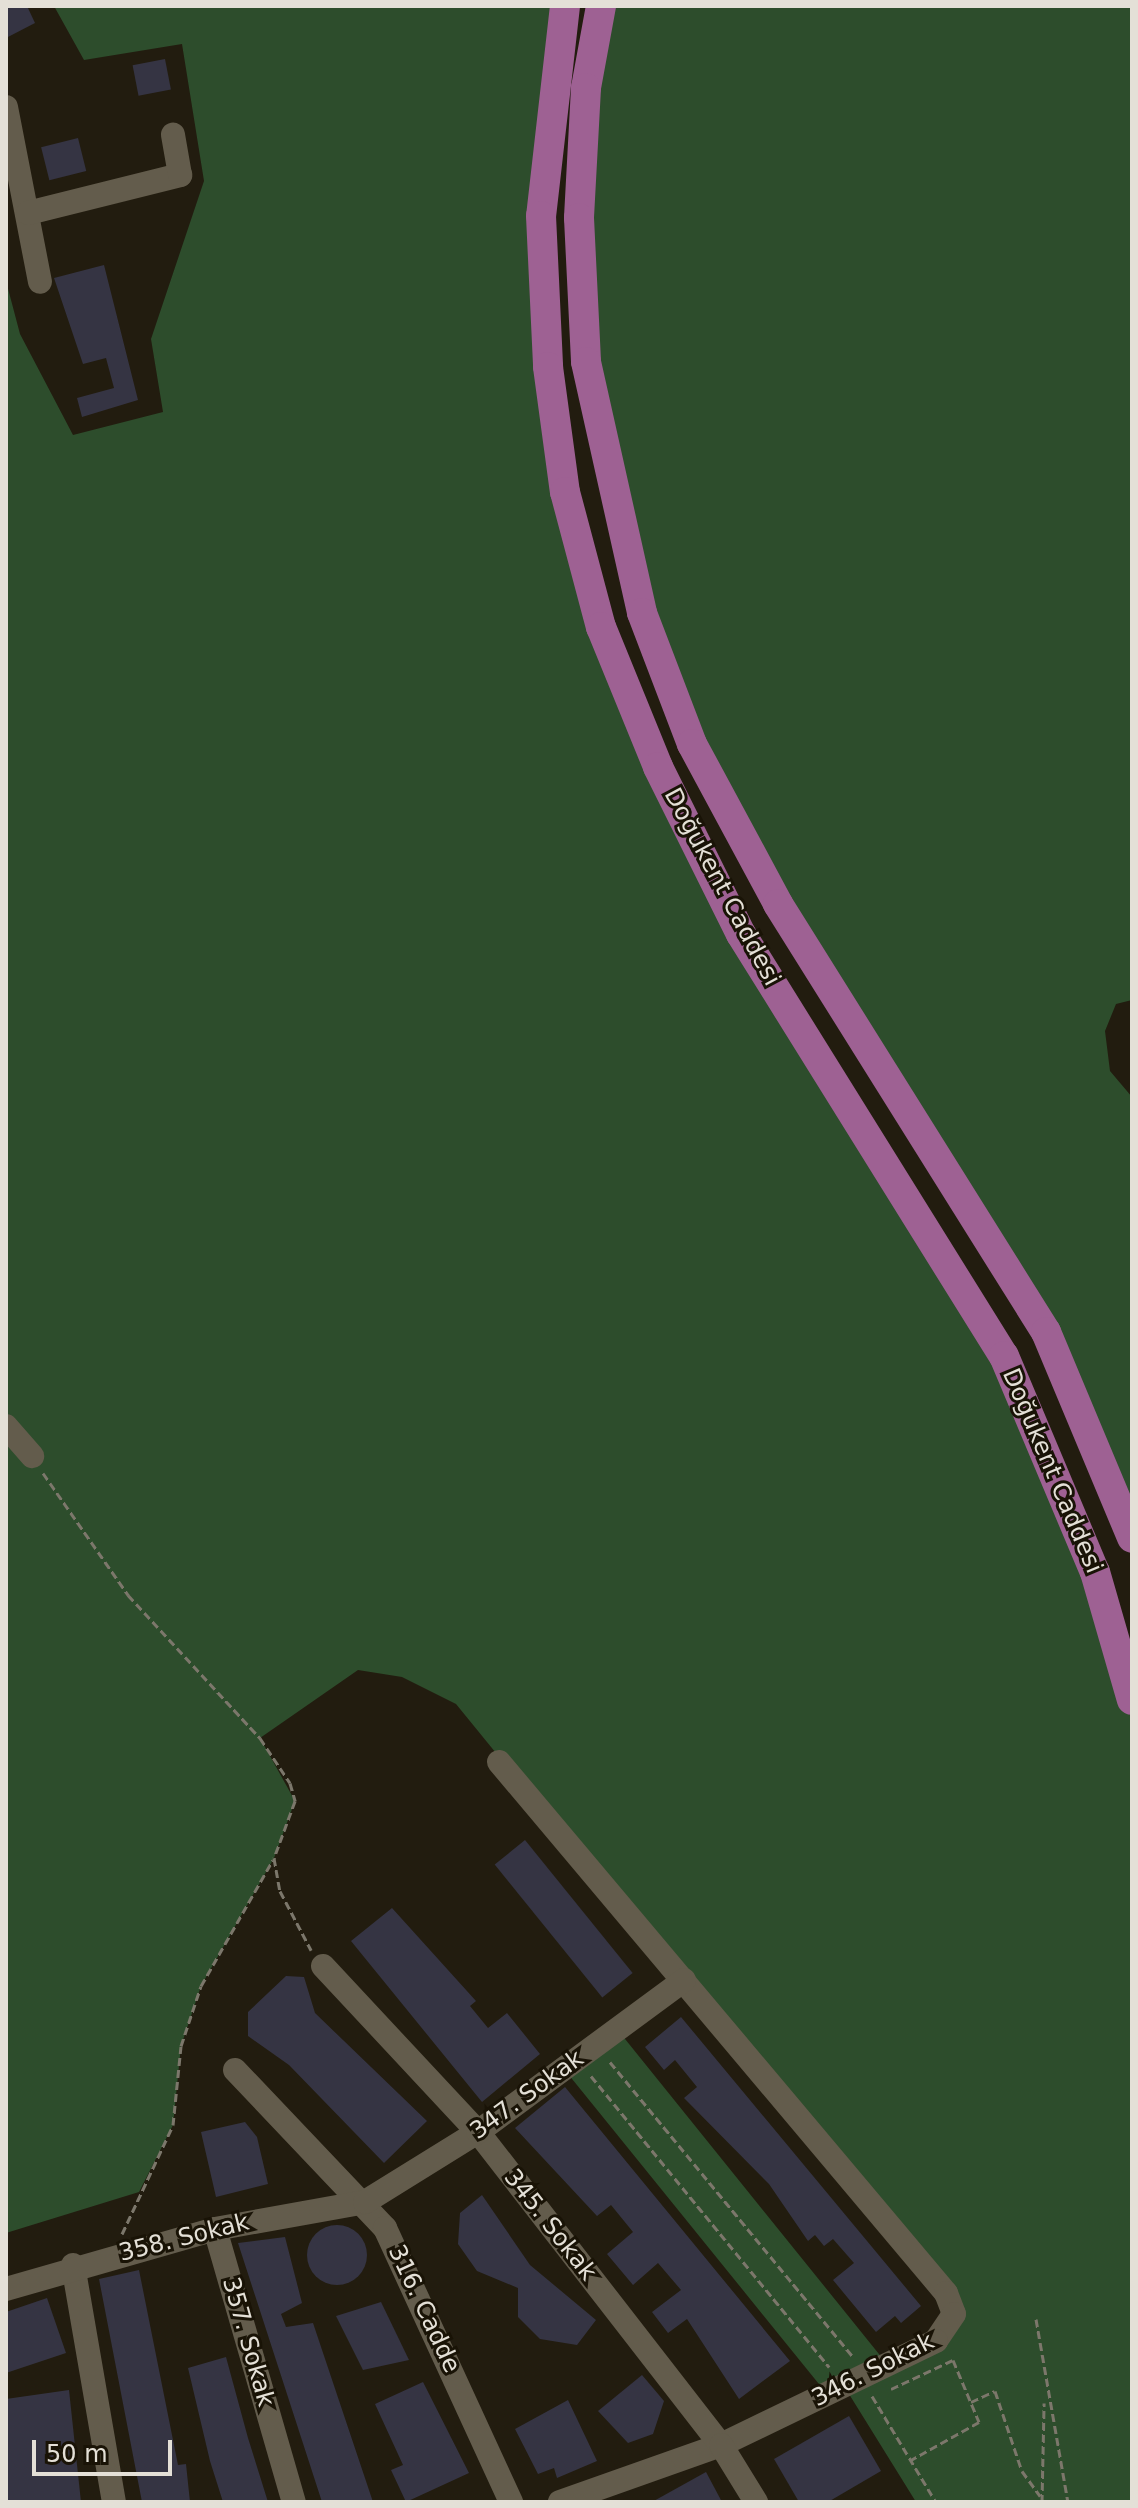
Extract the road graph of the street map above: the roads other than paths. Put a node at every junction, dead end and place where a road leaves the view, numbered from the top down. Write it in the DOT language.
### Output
graph roads {
  1 [pos="565,6"];
  2 [pos="601,6"];
  3 [pos="6,107"];
  4 [pos="173,135"];
  5 [pos="28,213"];
  6 [pos="40,282"];
  7 [pos="6,1426"];
  8 [pos="32,1456"];
  9 [pos="1132,1538"];
  10 [pos="1132,1700"];
  11 [pos="499,1762"];
  12 [pos="323,1966"];
  13 [pos="684,1980"];
  14 [pos="235,2070"];
  15 [pos="478,2132"];
  16 [pos="365,2202"];
  17 [pos="215,2229"];
  18 [pos="73,2265"];
  19 [pos="6,2289"];
  20 [pos="721,2445"];
  21 [pos="114,2502"];
  22 [pos="294,2502"];
  23 [pos="511,2502"];
  24 [pos="560,2502"];
  25 [pos="756,2502"];
  1 -- 10 [label="main road, Doğukent Caddesi"];
  2 -- 9 [label="main road, Doğukent Caddesi"];
  3 -- 5 [label="street"];
  4 -- 5 [label="street"];
  5 -- 6 [label="street"];
  7 -- 8 [label="street"];
  11 -- 13 [label="street, 346. Sokak"];
  12 -- 15 [label="street, 345. Sokak"];
  13 -- 15 [label="street, 347. Sokak"];
  13 -- 20 [label="street, 346. Sokak"];
  14 -- 16 [label="street, 316. Cadde"];
  15 -- 16 [label="street, 347. Sokak"];
  15 -- 20 [label="street, 345. Sokak"];
  16 -- 17 [label="street, 358. Sokak"];
  16 -- 23 [label="street, 316. Cadde"];
  17 -- 18 [label="street, 358. Sokak"];
  17 -- 22 [label="street, 357. Sokak"];
  18 -- 19 [label="street, 358. Sokak"];
  18 -- 21 [label="street"];
  20 -- 24 [label="street, 346. Sokak"];
  20 -- 25 [label="street, 345. Sokak"];
}
